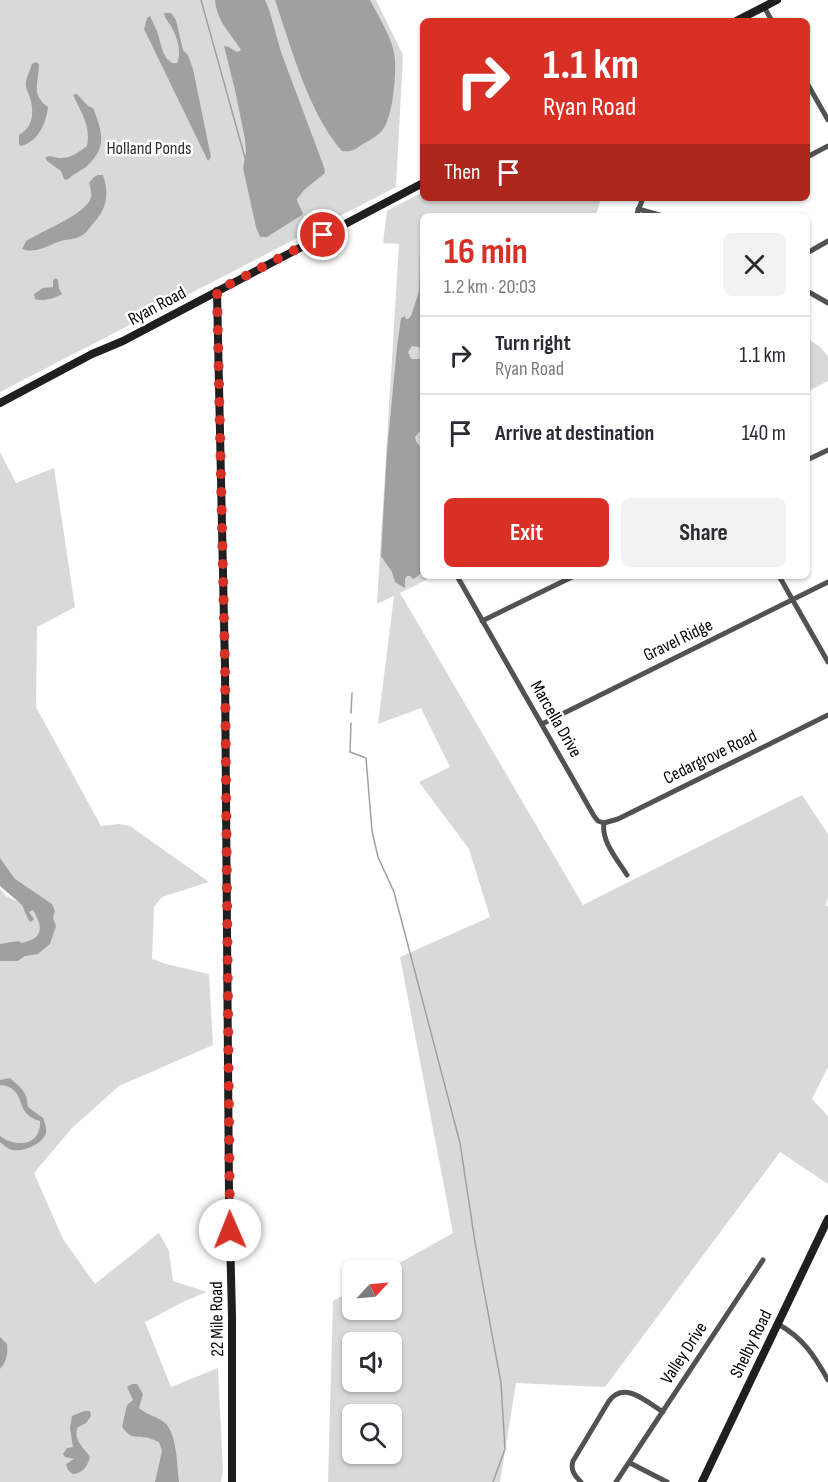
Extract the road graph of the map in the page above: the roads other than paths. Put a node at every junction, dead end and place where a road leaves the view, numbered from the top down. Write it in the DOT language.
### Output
graph roads {
  1 [pos="777,0"];
  2 [pos="764,7"];
  3 [pos="742,18"];
  4 [pos="770,18"];
  5 [pos="810,88"];
  6 [pos="828,120"];
  7 [pos="828,146"];
  8 [pos="810,155"];
  9 [pos="420,185"];
  10 [pos="642,201"];
  11 [pos="639,209"];
  12 [pos="637,213"];
  13 [pos="653,213"];
  14 [pos="828,241"];
  15 [pos="810,250"];
  16 [pos="217,291"];
  17 [pos="810,293"];
  18 [pos="828,303"];
  19 [pos="0,403"];
  20 [pos="828,450"];
  21 [pos="810,459"];
  22 [pos="459,579"];
  23 [pos="568,579"];
  24 [pos="780,579"];
  25 [pos="828,582"];
  26 [pos="792,600"];
  27 [pos="482,621"];
  28 [pos="828,662"];
  29 [pos="828,715"];
  30 [pos="542,724"];
  31 [pos="604,823"];
  32 [pos="627,875"];
  33 [pos="828,1219"];
  34 [pos="763,1260"];
  35 [pos="778,1324"];
  36 [pos="828,1380"];
  37 [pos="663,1412"];
  38 [pos="630,1463"];
  39 [pos="232,1482"];
  40 [pos="580,1482"];
  41 [pos="616,1482"];
  42 [pos="667,1482"];
  43 [pos="702,1482"];
  1 -- 2 [label="street"];
  2 -- 3 [label="street"];
  2 -- 4 [label="street"];
  5 -- 6 [label="street"];
  7 -- 8 [label="street"];
  9 -- 16 [label="street, Ryan Road"];
  10 -- 11 [label="street"];
  11 -- 12 [label="street"];
  11 -- 13 [label="street"];
  14 -- 15 [label="street"];
  16 -- 19 [label="street, Ryan Road"];
  16 -- 39 [label="street, 22 Mile Road"];
  17 -- 18 [label="street"];
  20 -- 21 [label="street"];
  22 -- 27 [label="street, Marcella Drive"];
  23 -- 27 [label="street"];
  24 -- 26 [label="street"];
  25 -- 26 [label="street, Gravel Ridge"];
  26 -- 28 [label="street"];
  26 -- 30 [label="street, Gravel Ridge"];
  27 -- 30 [label="street, Marcella Drive"];
  29 -- 31 [label="street, Cedargrove Road"];
  30 -- 31 [label="street, Marcella Drive"];
  31 -- 32 [label="street, Marcella Drive"];
  33 -- 35 [label="street, Shelby Road"];
  34 -- 37 [label="street, Valley Drive"];
  35 -- 36 [label="street"];
  35 -- 43 [label="street, Shelby Road"];
  37 -- 38 [label="street, Valley Drive"];
  37 -- 40 [label="street"];
  38 -- 41 [label="street, Valley Drive"];
  38 -- 42 [label="street"];
}
